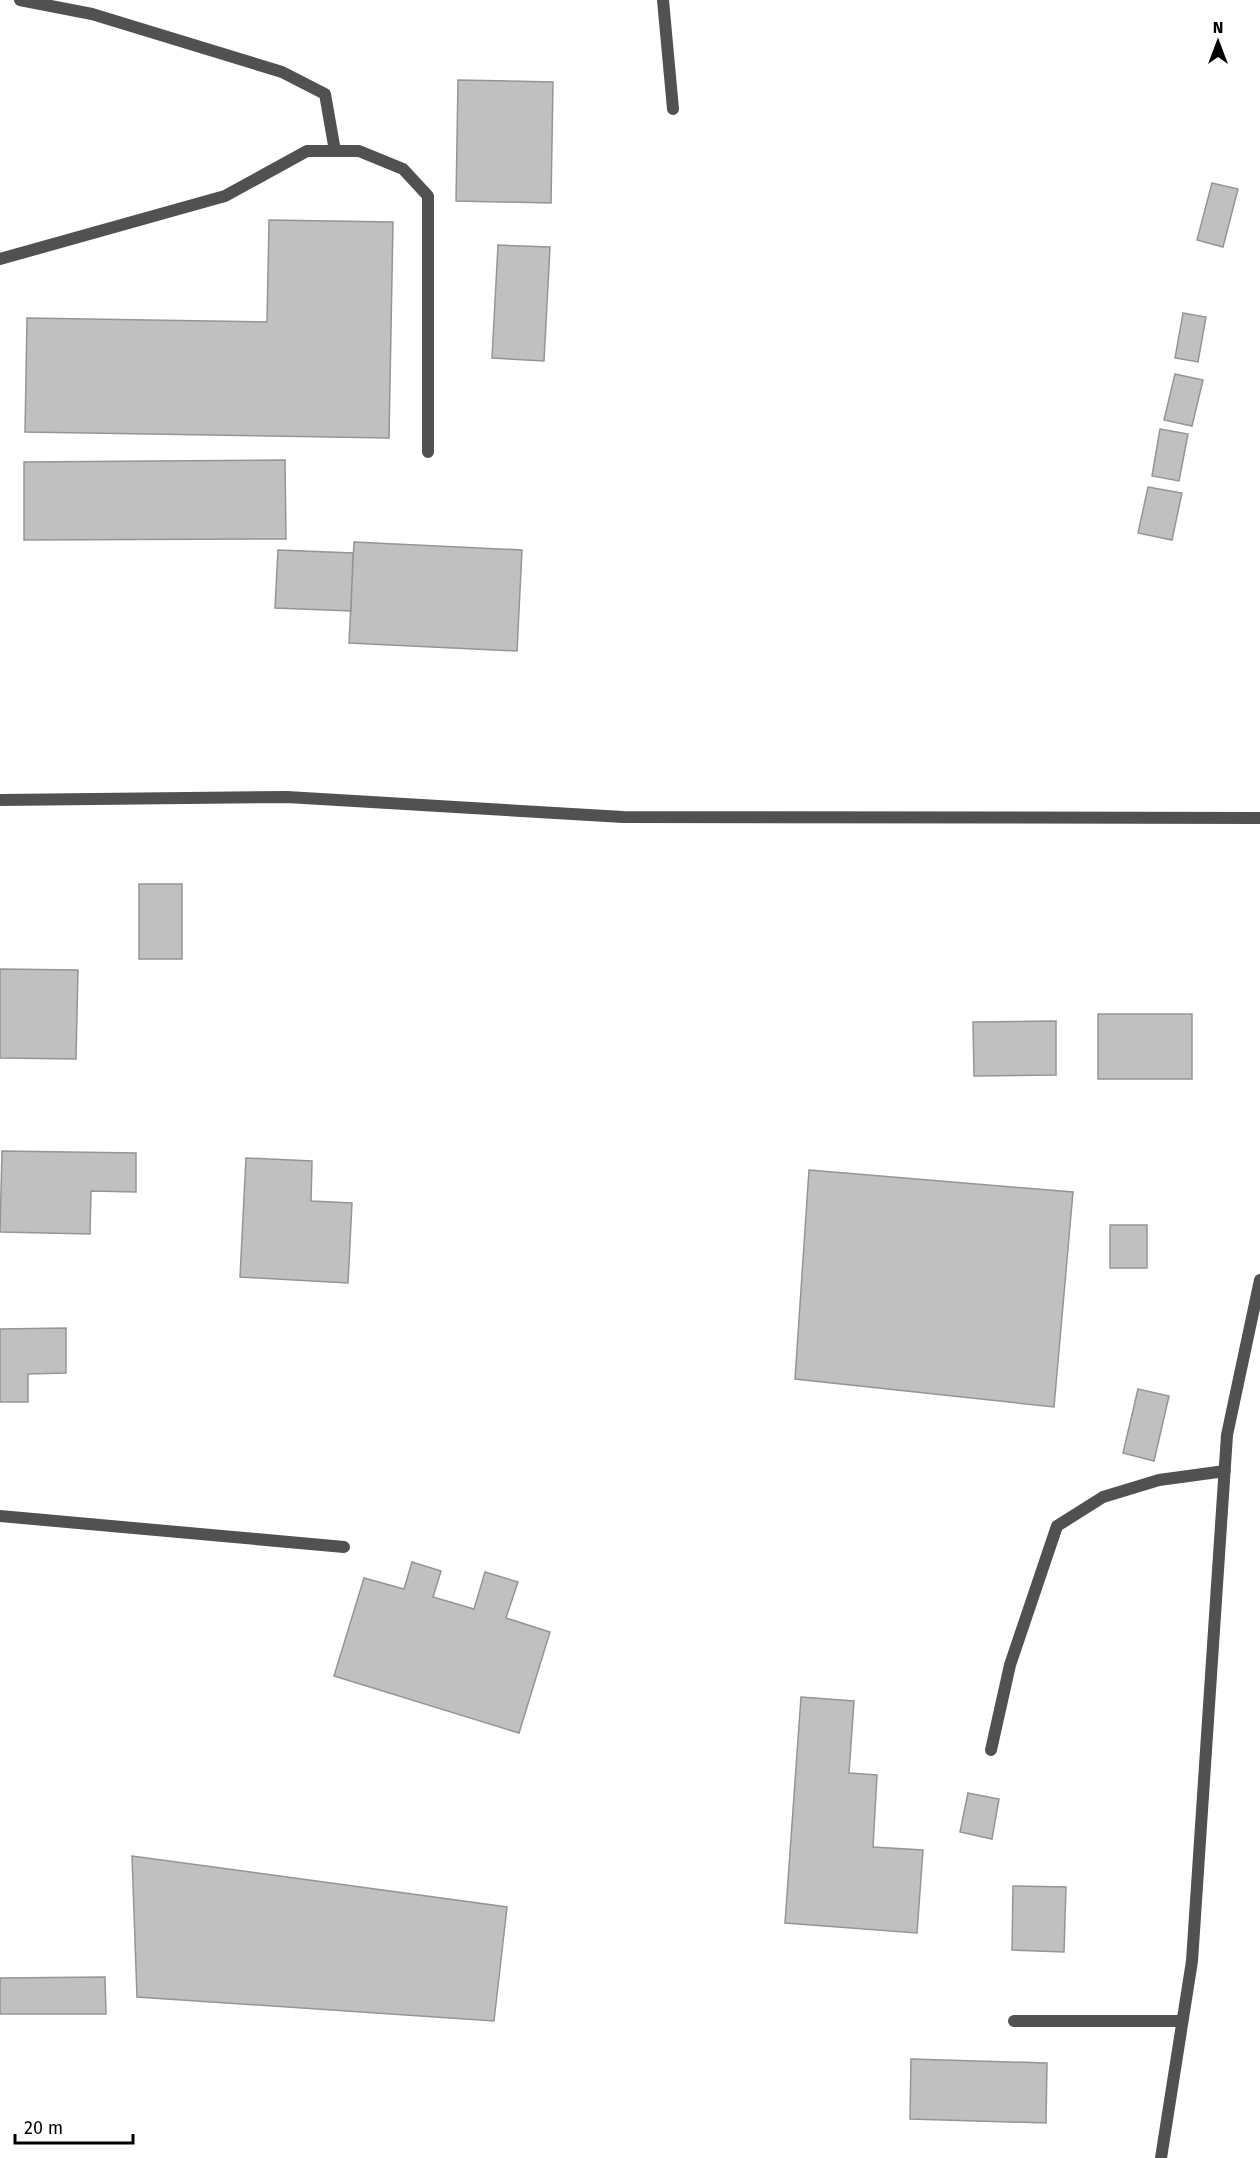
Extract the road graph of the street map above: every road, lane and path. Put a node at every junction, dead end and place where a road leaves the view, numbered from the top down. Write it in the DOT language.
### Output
graph roads {
  1 [pos="20,0"];
  2 [pos="663,0"];
  3 [pos="673,109"];
  4 [pos="335,151"];
  5 [pos="0,259"];
  6 [pos="428,452"];
  7 [pos="0,800"];
  8 [pos="1260,818"];
  9 [pos="1260,1280"];
  10 [pos="1225,1471"];
  11 [pos="0,1516"];
  12 [pos="344,1547"];
  13 [pos="991,1750"];
  14 [pos="1014,2021"];
  15 [pos="1182,2021"];
  16 [pos="1161,2158"];
  1 -- 4 [label="street"];
  2 -- 3 [label="street"];
  4 -- 5 [label="street"];
  4 -- 6 [label="street"];
  7 -- 8 [label="street"];
  9 -- 10 [label="street"];
  10 -- 13 [label="street"];
  10 -- 15 [label="street"];
  11 -- 12 [label="street"];
  14 -- 15 [label="street"];
  15 -- 16 [label="street"];
}
